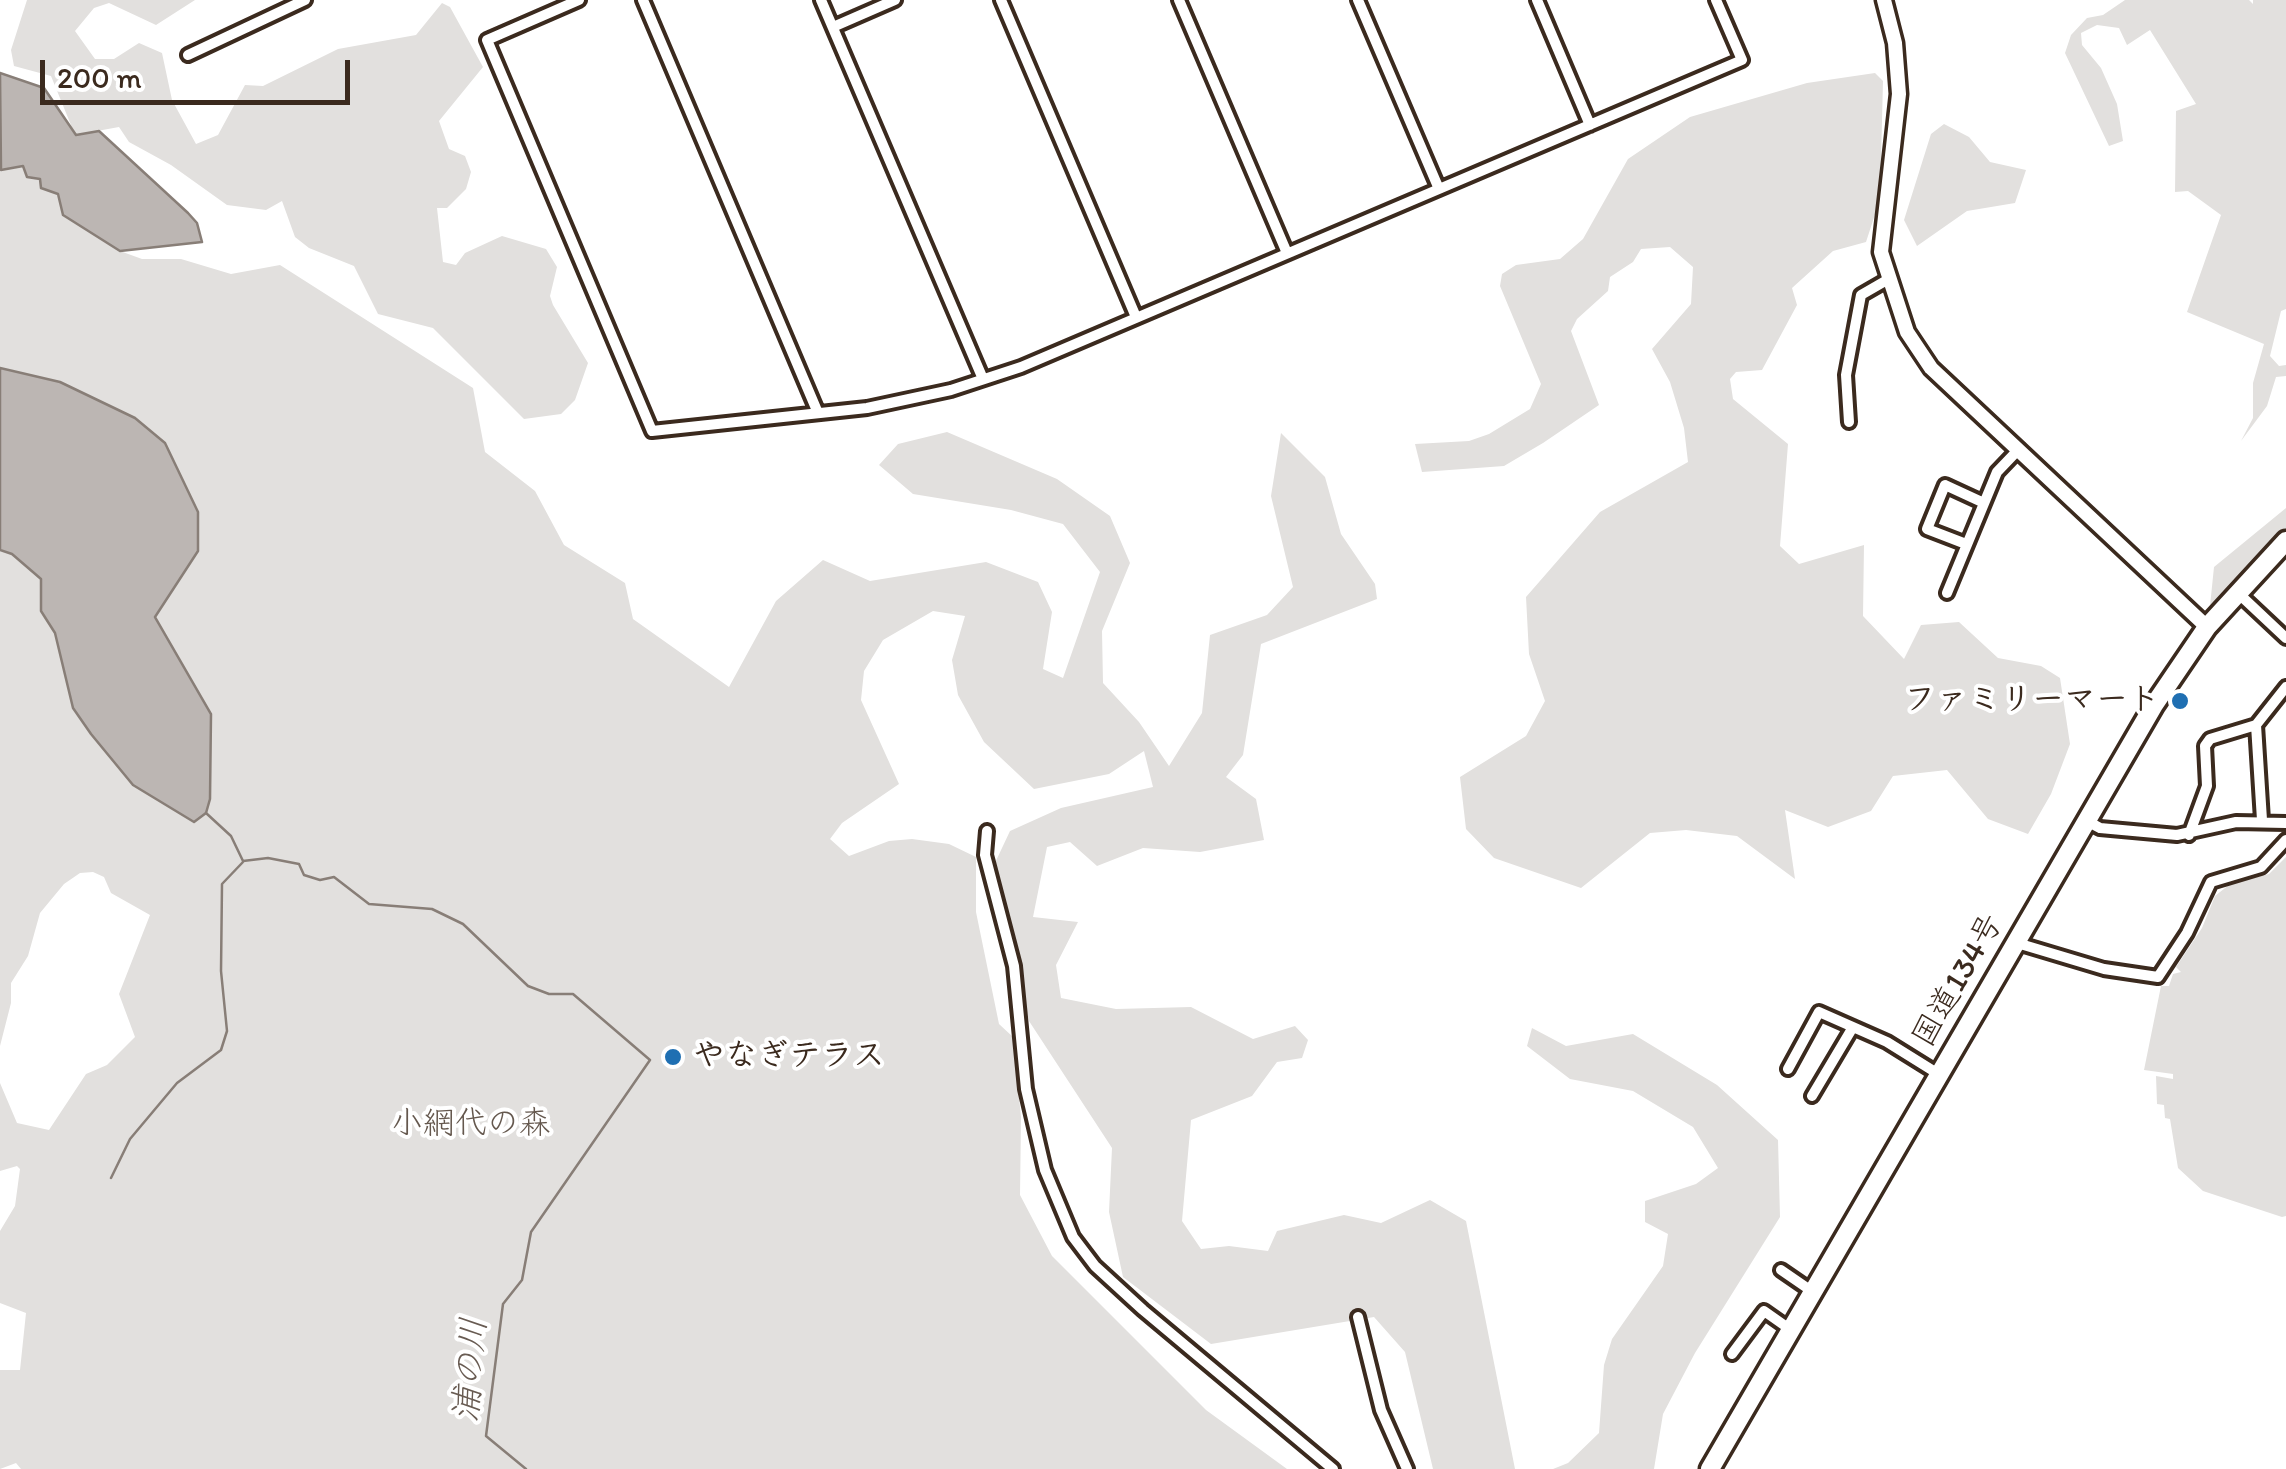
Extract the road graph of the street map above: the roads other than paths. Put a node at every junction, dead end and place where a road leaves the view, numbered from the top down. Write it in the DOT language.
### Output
graph roads {
  1 [pos="305,0"];
  2 [pos="580,0"];
  3 [pos="642,0"];
  4 [pos="822,0"];
  5 [pos="896,0"];
  6 [pos="1001,0"];
  7 [pos="1179,0"];
  8 [pos="1358,0"];
  9 [pos="1537,0"];
  10 [pos="1716,0"];
  11 [pos="1884,0"];
  12 [pos="833,27"];
  13 [pos="188,55"];
  14 [pos="1590,125"];
  15 [pos="1439,189"];
  16 [pos="1287,253"];
  17 [pos="1887,280"];
  18 [pos="1136,317"];
  19 [pos="983,380"];
  20 [pos="818,413"];
  21 [pos="1849,422"];
  22 [pos="2019,449"];
  23 [pos="1984,503"];
  24 [pos="2286,541"];
  25 [pos="1966,544"];
  26 [pos="1947,593"];
  27 [pos="2238,594"];
  28 [pos="2207,628"];
  29 [pos="2286,638"];
  30 [pos="2286,687"];
  31 [pos="2256,725"];
  32 [pos="2262,820"];
  33 [pos="2087,821"];
  34 [pos="2286,823"];
  35 [pos="987,831"];
  36 [pos="2189,835"];
  37 [pos="2286,840"];
  38 [pos="2018,943"];
  39 [pos="1853,1027"];
  40 [pos="1788,1069"];
  41 [pos="1940,1075"];
  42 [pos="1812,1096"];
  43 [pos="1781,1270"];
  44 [pos="1814,1292"];
  45 [pos="1358,1317"];
  46 [pos="1791,1330"];
  47 [pos="1732,1354"];
  48 [pos="1333,1469"];
  49 [pos="1407,1469"];
  50 [pos="1710,1469"];
  1 -- 13 [label="street"];
  2 -- 20 [label="street"];
  3 -- 20 [label="street"];
  4 -- 12 [label="street"];
  5 -- 12 [label="street"];
  6 -- 18 [label="street"];
  7 -- 16 [label="street"];
  8 -- 15 [label="street"];
  9 -- 14 [label="street"];
  10 -- 14 [label="street"];
  11 -- 17 [label="street"];
  12 -- 19 [label="street"];
  14 -- 15 [label="street"];
  15 -- 16 [label="street"];
  16 -- 18 [label="street"];
  17 -- 21 [label="street"];
  17 -- 22 [label="street"];
  18 -- 19 [label="street"];
  19 -- 20 [label="street"];
  22 -- 23 [label="street"];
  22 -- 28 [label="street"];
  23 -- 25 [label="street"];
  23 -- 25 [label="street"];
  24 -- 27 [label="highway, 国道134号"];
  25 -- 26 [label="street"];
  27 -- 28 [label="highway, 国道134号"];
  27 -- 29 [label="street"];
  28 -- 33 [label="highway, 国道134号"];
  30 -- 31 [label="street"];
  31 -- 32 [label="street"];
  31 -- 36 [label="street"];
  32 -- 34 [label="street"];
  32 -- 36 [label="street"];
  33 -- 36 [label="street"];
  33 -- 38 [label="highway, 国道134号"];
  35 -- 48 [label="street"];
  37 -- 38 [label="street"];
  38 -- 41 [label="highway, 国道134号"];
  39 -- 40 [label="street"];
  39 -- 41 [label="street"];
  39 -- 42 [label="street"];
  41 -- 44 [label="highway, 国道134号"];
  43 -- 44 [label="street"];
  44 -- 46 [label="highway, 国道134号"];
  45 -- 49 [label="street"];
  46 -- 47 [label="street"];
  46 -- 50 [label="highway, 国道134号"];
}
